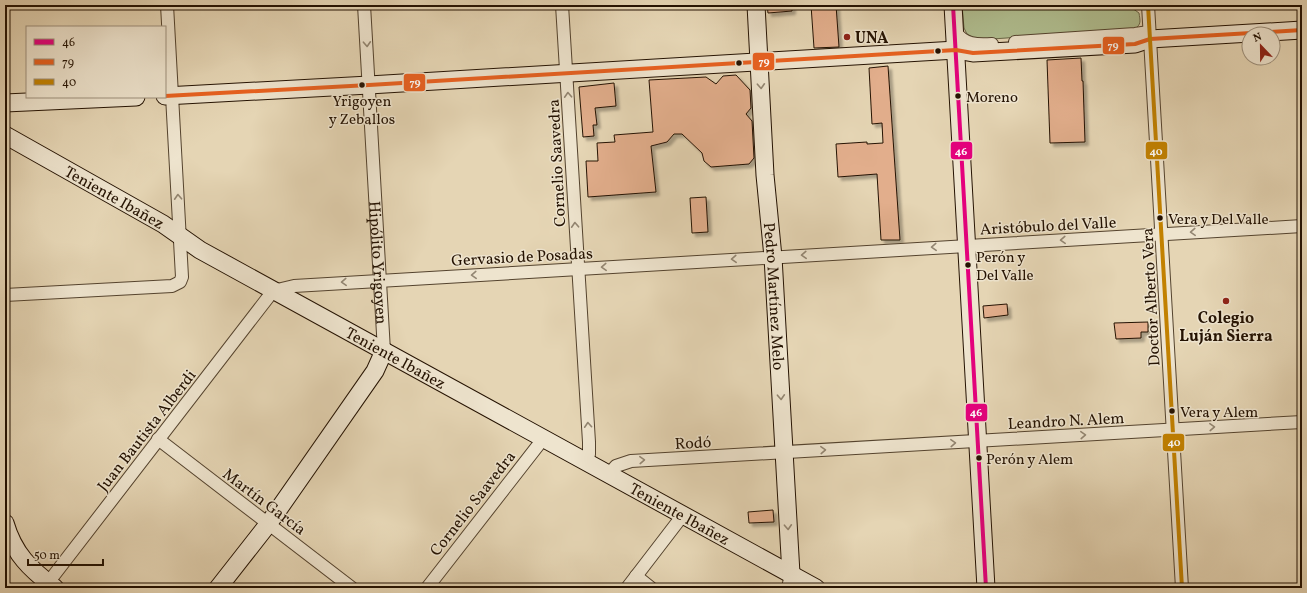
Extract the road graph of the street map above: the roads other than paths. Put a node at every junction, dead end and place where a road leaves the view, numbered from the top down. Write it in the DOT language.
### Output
graph roads {
  1 [pos="167,5"];
  2 [pos="364,5"];
  3 [pos="562,5"];
  4 [pos="756,5"];
  5 [pos="953,5"];
  6 [pos="1148,5"];
  7 [pos="1302,30"];
  8 [pos="955,31"];
  9 [pos="1149,35"];
  10 [pos="956,50"];
  11 [pos="759,62"];
  12 [pos="566,73"];
  13 [pos="369,85"];
  14 [pos="169,95"];
  15 [pos="114,98"];
  16 [pos="5,103"];
  17 [pos="5,135"];
  18 [pos="1302,226"];
  19 [pos="1162,234"];
  20 [pos="180,236"];
  21 [pos="967,246"];
  22 [pos="772,257"];
  23 [pos="578,269"];
  24 [pos="380,280"];
  25 [pos="273,291"];
  26 [pos="5,295"];
  27 [pos="384,351"];
  28 [pos="1302,422"];
  29 [pos="1173,430"];
  30 [pos="542,438"];
  31 [pos="158,440"];
  32 [pos="978,441"];
  33 [pos="784,452"];
  34 [pos="586,463"];
  35 [pos="608,475"];
  36 [pos="683,515"];
  37 [pos="5,523"];
  38 [pos="269,523"];
  39 [pos="636,576"];
  40 [pos="789,581"];
  41 [pos="49,586"];
  42 [pos="218,588"];
  43 [pos="352,588"];
  44 [pos="427,588"];
  45 [pos="627,588"];
  46 [pos="651,588"];
  47 [pos="816,588"];
  48 [pos="986,588"];
  49 [pos="1182,588"];
  1 -- 14 [label="street"];
  2 -- 13 [label="street, Hipólito Yrigoyen, one-way"];
  3 -- 12 [label="street, Cornelio Saavedra"];
  4 -- 11 [label="street, Pedro Martínez Melo"];
  5 -- 8 [label="street"];
  6 -- 9 [label="street, Doctor Alberto Vera"];
  7 -- 9 [label="street"];
  8 -- 9 [label="street"];
  8 -- 10 [label="street"];
  9 -- 10 [label="street"];
  9 -- 19 [label="street, Doctor Alberto Vera"];
  10 -- 11 [label="street"];
  10 -- 21 [label="street"];
  11 -- 12 [label="street"];
  11 -- 22 [label="street, Pedro Martínez Melo, one-way"];
  12 -- 13 [label="street"];
  23 -- 12 [label="street, Cornelio Saavedra, one-way"];
  13 -- 14 [label="street"];
  13 -- 24 [label="street, Hipólito Yrigoyen"];
  20 -- 14 [label="street, one-way"];
  15 -- 16 [label="street"];
  17 -- 20 [label="street, Teniente Ibañez"];
  18 -- 19 [label="street, Aristóbulo del Valle, one-way"];
  19 -- 21 [label="street, Aristóbulo del Valle, one-way"];
  19 -- 29 [label="street, Doctor Alberto Vera"];
  20 -- 25 [label="street, Teniente Ibañez"];
  20 -- 26 [label="street"];
  21 -- 22 [label="street, Aristóbulo del Valle, one-way"];
  21 -- 32 [label="street"];
  22 -- 23 [label="street, Gervasio de Posadas, one-way"];
  22 -- 33 [label="street, Pedro Martínez Melo, one-way"];
  23 -- 24 [label="street, Gervasio de Posadas, one-way"];
  34 -- 23 [label="street, Cornelio Saavedra, one-way"];
  24 -- 25 [label="street, Gervasio de Posadas, one-way"];
  24 -- 27 [label="street, Hipólito Yrigoyen"];
  25 -- 27 [label="street, Teniente Ibañez"];
  25 -- 31 [label="street, Juan Bautista Alberdi"];
  27 -- 30 [label="street, Teniente Ibañez"];
  27 -- 38 [label="street, Hipólito Yrigoyen"];
  29 -- 28 [label="street, Leandro N. Alem, one-way"];
  32 -- 29 [label="street, Leandro N. Alem, one-way"];
  29 -- 49 [label="street, Doctor Alberto Vera"];
  30 -- 34 [label="street, Teniente Ibañez"];
  30 -- 44 [label="street, Cornelio Saavedra"];
  31 -- 38 [label="street, Martín García"];
  31 -- 41 [label="street, Juan Bautista Alberdi"];
  33 -- 32 [label="street, Leandro N. Alem, one-way"];
  32 -- 48 [label="street"];
  35 -- 33 [label="street, Rodó, one-way"];
  33 -- 40 [label="street, Pedro Martínez Melo, one-way"];
  34 -- 35 [label="street, Teniente Ibañez"];
  35 -- 36 [label="street, Teniente Ibañez"];
  36 -- 39 [label="street"];
  36 -- 40 [label="street, Teniente Ibañez"];
  37 -- 41 [label="street"];
  38 -- 42 [label="street, Hipólito Yrigoyen"];
  38 -- 43 [label="street, Martín García"];
  39 -- 45 [label="street"];
  39 -- 46 [label="street"];
  40 -- 47 [label="street, Teniente Ibañez"];
}
